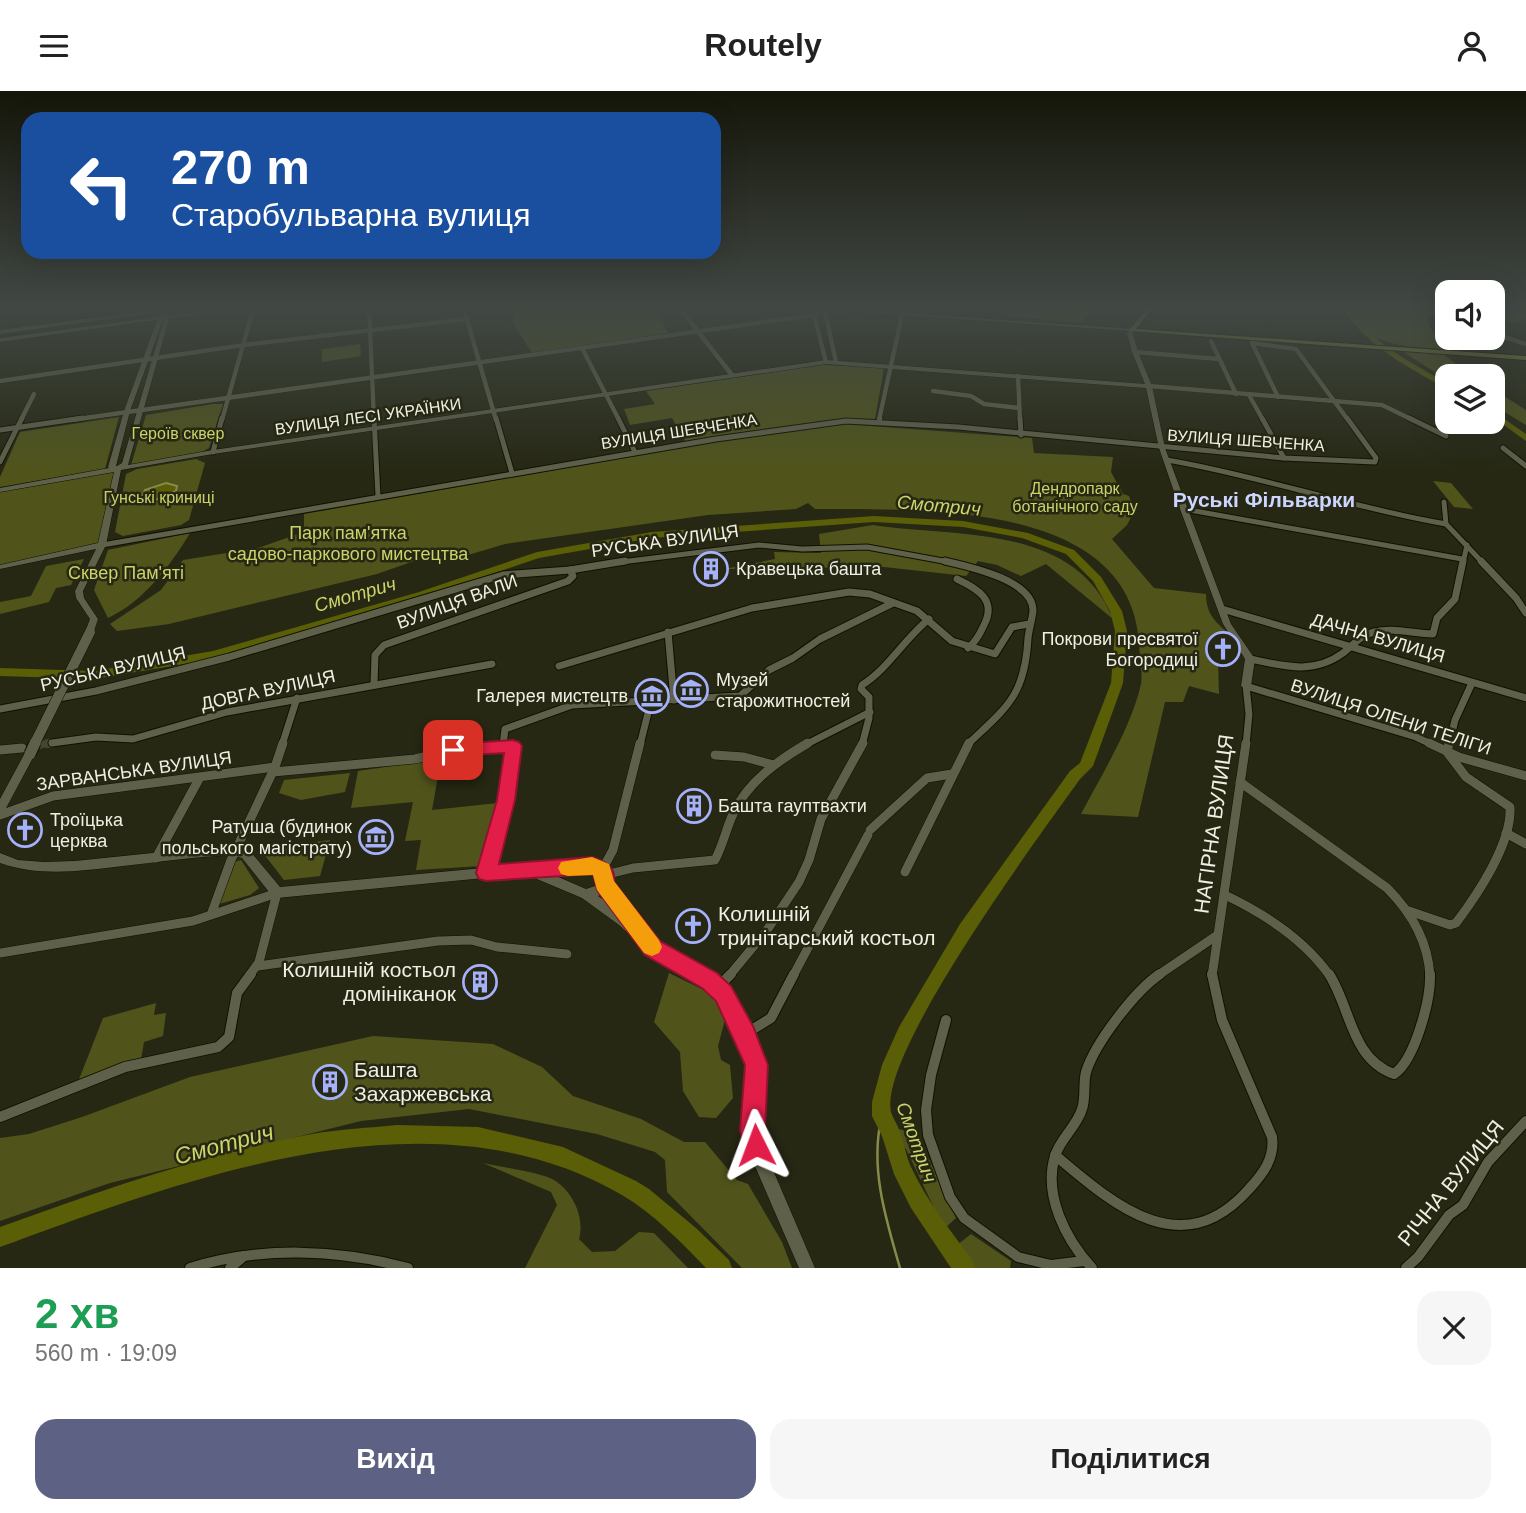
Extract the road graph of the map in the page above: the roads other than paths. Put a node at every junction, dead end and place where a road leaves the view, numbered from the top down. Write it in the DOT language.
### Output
graph roads {
  1 [pos="132,361"];
  2 [pos="144,361"];
  3 [pos="155,361"];
  4 [pos="239,361"];
  5 [pos="370,361"];
  6 [pos="488,361"];
  7 [pos="589,361"];
  8 [pos="720,361"];
  9 [pos="894,361"];
  10 [pos="1139,361"];
  11 [pos="1220,361"];
  12 [pos="1261,361"];
  13 [pos="1304,361"];
  14 [pos="480,362"];
  15 [pos="826,362"];
  16 [pos="836,362"];
  17 [pos="893,366"];
  18 [pos="732,376"];
  19 [pos="1018,376"];
  20 [pos="371,377"];
  21 [pos="0,381"];
  22 [pos="1149,386"];
  23 [pos="933,391"];
  24 [pos="34,394"];
  25 [pos="606,394"];
  26 [pos="1236,394"];
  27 [pos="1249,395"];
  28 [pos="228,397"];
  29 [pos="1278,397"];
  30 [pos="1333,401"];
  31 [pos="1019,408"];
  32 [pos="142,409"];
  33 [pos="127,411"];
  34 [pos="494,412"];
  35 [pos="880,421"];
  36 [pos="18,427"];
  37 [pos="0,430"];
  38 [pos="374,430"];
  39 [pos="1021,435"];
  40 [pos="1446,436"];
  41 [pos="1162,447"];
  42 [pos="1503,448"];
  43 [pos="213,452"];
  44 [pos="635,452"];
  45 [pos="1284,458"];
  46 [pos="1167,460"];
  47 [pos="0,462"];
  48 [pos="1526,466"];
  49 [pos="118,469"];
  50 [pos="512,473"];
  51 [pos="0,490"];
  52 [pos="378,496"];
  53 [pos="1444,502"];
  54 [pos="1184,509"];
  55 [pos="1446,524"];
  56 [pos="102,545"];
  57 [pos="1467,545"];
  58 [pos="1462,559"];
  59 [pos="0,566"];
  60 [pos="570,570"];
  61 [pos="957,579"];
  62 [pos="1516,598"];
  63 [pos="893,603"];
  64 [pos="1526,604"];
  65 [pos="1222,609"];
  66 [pos="1526,613"];
  67 [pos="929,619"];
  68 [pos="1029,624"];
  69 [pos="668,632"];
  70 [pos="1350,646"];
  71 [pos="968,648"];
  72 [pos="1250,659"];
  73 [pos="492,664"];
  74 [pos="559,666"];
  75 [pos="1472,683"];
  76 [pos="374,684"];
  77 [pos="1246,686"];
  78 [pos="297,698"];
  79 [pos="1526,698"];
  80 [pos="674,700"];
  81 [pos="652,701"];
  82 [pos="0,709"];
  83 [pos="870,712"];
  84 [pos="52,743"];
  85 [pos="503,746"];
  86 [pos="0,750"];
  87 [pos="26,751"];
  88 [pos="1447,752"];
  89 [pos="715,755"];
  90 [pos="774,765"];
  91 [pos="274,769"];
  92 [pos="952,773"];
  93 [pos="1526,776"];
  94 [pos="199,779"];
  95 [pos="1240,782"];
  96 [pos="0,809"];
  97 [pos="0,815"];
  98 [pos="1506,833"];
  99 [pos="1526,844"];
  100 [pos="236,852"];
  101 [pos="156,857"];
  102 [pos="0,858"];
  103 [pos="582,868"];
  104 [pos="526,869"];
  105 [pos="905,872"];
  106 [pos="486,873"];
  107 [pos="604,876"];
  108 [pos="573,888"];
  109 [pos="277,893"];
  110 [pos="586,894"];
  111 [pos="1225,895"];
  112 [pos="1409,911"];
  113 [pos="212,912"];
  114 [pos="1216,936"];
  115 [pos="653,948"];
  116 [pos="0,953"];
  117 [pos="567,954"];
  118 [pos="258,966"];
  119 [pos="718,987"];
  120 [pos="946,1020"];
  121 [pos="745,1034"];
  122 [pos="0,1117"];
  123 [pos="1526,1121"];
  124 [pos="1055,1155"];
  125 [pos="245,1256"];
  126 [pos="1088,1265"];
  127 [pos="190,1268"];
  128 [pos="230,1268"];
  129 [pos="408,1268"];
  130 [pos="807,1268"];
  131 [pos="1406,1268"];
  1 -- 21 [label="street"];
  2 -- 33 [label="main road"];
  3 -- 32 [label="main road"];
  4 -- 28 [label="street"];
  5 -- 20 [label="street"];
  6 -- 14 [label="street"];
  7 -- 25 [label="street"];
  8 -- 18 [label="street"];
  9 -- 17 [label="street"];
  10 -- 22 [label="main road"];
  11 -- 26 [label="street"];
  12 -- 29 [label="street"];
  13 -- 30 [label="street"];
  14 -- 20 [label="street"];
  14 -- 34 [label="street"];
  15 -- 16 [label="main road, ВУЛИЦЯ ЛЕСІ УКРАЇНКИ"];
  15 -- 18 [label="main road, ВУЛИЦЯ ЛЕСІ УКРАЇНКИ"];
  16 -- 17 [label="main road, ВУЛИЦЯ ЛЕСІ УКРАЇНКИ"];
  17 -- 19 [label="main road, ВУЛИЦЯ ЛЕСІ УКРАЇНКИ"];
  17 -- 35 [label="street"];
  18 -- 25 [label="main road, ВУЛИЦЯ ЛЕСІ УКРАЇНКИ"];
  19 -- 22 [label="main road, ВУЛИЦЯ ЛЕСІ УКРАЇНКИ"];
  19 -- 31 [label="street"];
  20 -- 28 [label="street"];
  20 -- 38 [label="street"];
  22 -- 26 [label="street, ВУЛИЦЯ ЛЕСІ УКРАЇНКИ"];
  22 -- 41 [label="main road"];
  23 -- 31 [label="street"];
  24 -- 36 [label="street"];
  25 -- 34 [label="main road, ВУЛИЦЯ ЛЕСІ УКРАЇНКИ"];
  25 -- 44 [label="street"];
  26 -- 27 [label="street, ВУЛИЦЯ ЛЕСІ УКРАЇНКИ"];
  27 -- 29 [label="street, ВУЛИЦЯ ЛЕСІ УКРАЇНКИ"];
  27 -- 45 [label="street"];
  28 -- 32 [label="street"];
  28 -- 43 [label="street"];
  29 -- 30 [label="street, ВУЛИЦЯ ЛЕСІ УКРАЇНКИ"];
  30 -- 40 [label="street, ВУЛИЦЯ ЛЕСІ УКРАЇНКИ"];
  30 -- 45 [label="street, ВУЛИЦЯ ШЕВЧЕНКА"];
  31 -- 39 [label="street"];
  32 -- 33 [label="street"];
  32 -- 49 [label="main road"];
  33 -- 36 [label="street"];
  33 -- 49 [label="main road"];
  34 -- 38 [label="main road, ВУЛИЦЯ ЛЕСІ УКРАЇНКИ"];
  34 -- 50 [label="street"];
  35 -- 39 [label="street, ВУЛИЦЯ ШЕВЧЕНКА"];
  35 -- 44 [label="street, ВУЛИЦЯ ШЕВЧЕНКА"];
  36 -- 37 [label="street"];
  36 -- 47 [label="street"];
  38 -- 43 [label="main road, ВУЛИЦЯ ЛЕСІ УКРАЇНКИ"];
  38 -- 52 [label="street"];
  39 -- 41 [label="street, ВУЛИЦЯ ШЕВЧЕНКА"];
  41 -- 45 [label="street, ВУЛИЦЯ ШЕВЧЕНКА"];
  41 -- 46 [label="main road"];
  42 -- 48 [label="street"];
  43 -- 49 [label="main road, ВУЛИЦЯ ЛЕСІ УКРАЇНКИ"];
  44 -- 50 [label="street, ВУЛИЦЯ ШЕВЧЕНКА"];
  46 -- 54 [label="main road"];
  46 -- 55 [label="street"];
  49 -- 51 [label="main road, ВУЛИЦЯ ЛЕСІ УКРАЇНКИ"];
  49 -- 56 [label="main road"];
  50 -- 52 [label="street, ВУЛИЦЯ ШЕВЧЕНКА"];
  52 -- 56 [label="street, ВУЛИЦЯ ШЕВЧЕНКА"];
  53 -- 55 [label="street"];
  54 -- 58 [label="street"];
  54 -- 65 [label="main road"];
  55 -- 57 [label="street"];
  56 -- 59 [label="main road, ВУЛИЦЯ ШЕВЧЕНКА"];
  56 -- 87 [label="main road, bridge"];
  57 -- 58 [label="street"];
  57 -- 62 [label="street"];
  58 -- 70 [label="street"];
  60 -- 68 [label="street, РУСЬКА ВУЛИЦЯ"];
  60 -- 76 [label="street, ВУЛИЦЯ ВАЛИ"];
  60 -- 82 [label="street, РУСЬКА ВУЛИЦЯ"];
  61 -- 71 [label="street"];
  62 -- 64 [label="street"];
  62 -- 66 [label="street"];
  63 -- 67 [label="street"];
  63 -- 69 [label="street"];
  63 -- 80 [label="street"];
  65 -- 70 [label="street, ДАЧНА ВУЛИЦЯ"];
  65 -- 72 [label="main road"];
  67 -- 71 [label="street"];
  67 -- 83 [label="street"];
  68 -- 71 [label="street"];
  68 -- 92 [label="street, РУСЬКА ВУЛИЦЯ"];
  69 -- 74 [label="street"];
  69 -- 80 [label="street"];
  70 -- 72 [label="street"];
  70 -- 75 [label="street, ДАЧНА ВУЛИЦЯ"];
  72 -- 77 [label="main road"];
  73 -- 76 [label="street, ДОВГА ВУЛИЦЯ"];
  75 -- 79 [label="street, ДАЧНА ВУЛИЦЯ"];
  75 -- 88 [label="street"];
  76 -- 78 [label="street, ДОВГА ВУЛИЦЯ"];
  77 -- 88 [label="street, ВУЛИЦЯ ОЛЕНИ ТЕЛІГИ"];
  77 -- 95 [label="street, НАГІРНА ВУЛИЦЯ"];
  78 -- 84 [label="street, ДОВГА ВУЛИЦЯ"];
  78 -- 91 [label="street"];
  80 -- 81 [label="street"];
  81 -- 85 [label="street"];
  81 -- 107 [label="street"];
  83 -- 90 [label="street"];
  83 -- 119 [label="street"];
  85 -- 91 [label="street, ЗАРВАНСЬКА ВУЛИЦЯ"];
  85 -- 106 [label="street"];
  86 -- 87 [label="street"];
  87 -- 96 [label="main road"];
  88 -- 93 [label="street, ВУЛИЦЯ ОЛЕНИ ТЕЛІГИ"];
  88 -- 98 [label="street"];
  89 -- 90 [label="street"];
  90 -- 107 [label="street"];
  91 -- 94 [label="street, ЗАРВАНСЬКА ВУЛИЦЯ"];
  91 -- 100 [label="street"];
  92 -- 105 [label="street, РУСЬКА ВУЛИЦЯ"];
  92 -- 121 [label="street"];
  94 -- 97 [label="street, ЗАРВАНСЬКА ВУЛИЦЯ"];
  94 -- 101 [label="street"];
  95 -- 111 [label="street, НАГІРНА ВУЛИЦЯ"];
  95 -- 112 [label="street"];
  98 -- 99 [label="street"];
  98 -- 112 [label="street"];
  100 -- 101 [label="main road"];
  100 -- 109 [label="main road"];
  100 -- 113 [label="street"];
  101 -- 102 [label="main road"];
  103 -- 104 [label="main road"];
  103 -- 107 [label="main road"];
  103 -- 108 [label="main road"];
  104 -- 106 [label="main road"];
  104 -- 108 [label="main road"];
  106 -- 109 [label="main road"];
  107 -- 110 [label="main road"];
  107 -- 115 [label="main road"];
  108 -- 110 [label="main road"];
  109 -- 113 [label="street"];
  109 -- 118 [label="street"];
  110 -- 115 [label="main road"];
  111 -- 112 [label="street"];
  111 -- 114 [label="street, НАГІРНА ВУЛИЦЯ"];
  113 -- 116 [label="street"];
  114 -- 124 [label="street, НАГІРНА ВУЛИЦЯ"];
  114 -- 124 [label="street"];
  115 -- 119 [label="main road"];
  117 -- 118 [label="street"];
  118 -- 122 [label="street"];
  119 -- 121 [label="main road"];
  120 -- 126 [label="street"];
  121 -- 130 [label="main road"];
  123 -- 131 [label="street, РІЧНА ВУЛИЦЯ"];
  124 -- 126 [label="street"];
  125 -- 127 [label="street"];
  125 -- 128 [label="street"];
  125 -- 129 [label="street"];
}
